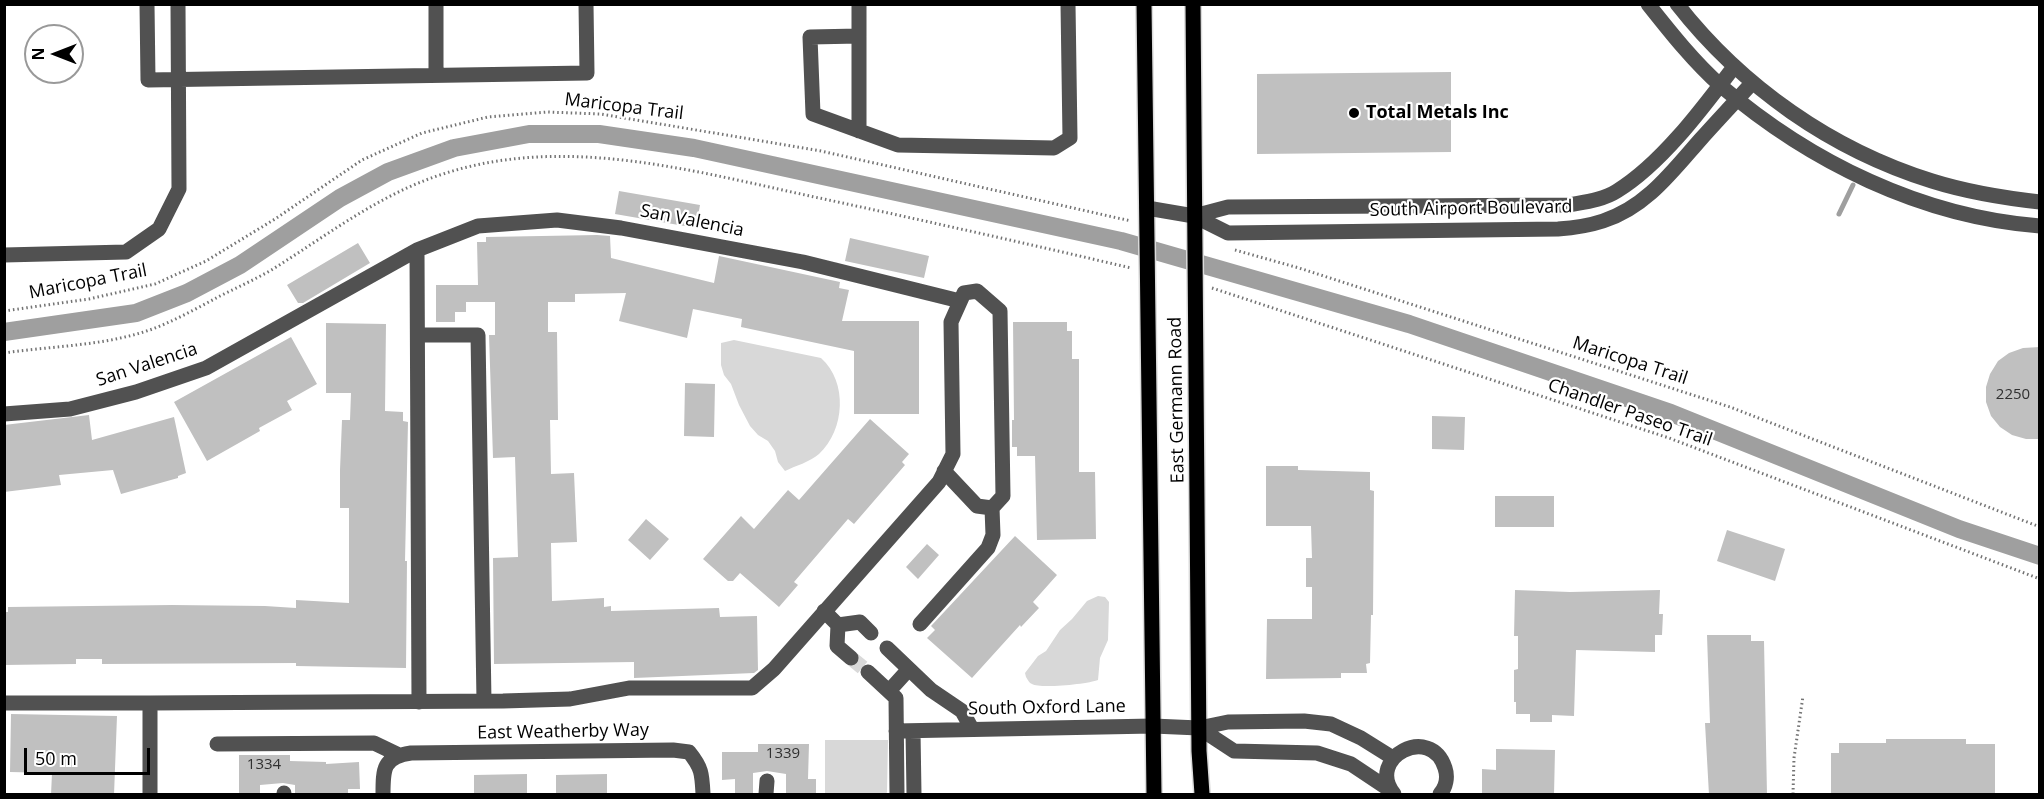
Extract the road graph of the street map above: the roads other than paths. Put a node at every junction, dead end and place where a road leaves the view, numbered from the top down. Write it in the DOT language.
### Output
graph roads {
  1 [pos="147,4"];
  2 [pos="178,4"];
  3 [pos="436,4"];
  4 [pos="586,4"];
  5 [pos="859,4"];
  6 [pos="1068,4"];
  7 [pos="1144,4"];
  8 [pos="1193,4"];
  9 [pos="1648,4"];
  10 [pos="1677,4"];
  11 [pos="859,36"];
  12 [pos="436,75"];
  13 [pos="1743,75"];
  14 [pos="178,79"];
  15 [pos="1729,92"];
  16 [pos="859,131"];
  17 [pos="2040,202"];
  18 [pos="1506,206"];
  19 [pos="1147,208"];
  20 [pos="1194,216"];
  21 [pos="2040,226"];
  22 [pos="1506,229"];
  23 [pos="417,250"];
  24 [pos="4,255"];
  25 [pos="960,301"];
  26 [pos="418,335"];
  27 [pos="4,414"];
  28 [pos="944,471"];
  29 [pos="992,508"];
  30 [pos="824,612"];
  31 [pos="920,624"];
  32 [pos="838,625"];
  33 [pos="871,633"];
  34 [pos="887,648"];
  35 [pos="850,658"];
  36 [pos="909,669"];
  37 [pos="867,672"];
  38 [pos="889,691"];
  39 [pos="484,701"];
  40 [pos="419,702"];
  41 [pos="4,703"];
  42 [pos="150,703"];
  43 [pos="1154,726"];
  44 [pos="1199,728"];
  45 [pos="972,729"];
  46 [pos="896,731"];
  47 [pos="914,731"];
  48 [pos="217,744"];
  49 [pos="395,756"];
  50 [pos="1393,758"];
  51 [pos="1392,792"];
  52 [pos="150,795"];
  53 [pos="383,795"];
  54 [pos="703,795"];
  55 [pos="897,795"];
  56 [pos="914,795"];
  57 [pos="1154,795"];
  58 [pos="1202,795"];
  59 [pos="1440,795"];
  1 -- 14 [label="street"];
  2 -- 14 [label="street"];
  3 -- 12 [label="street"];
  4 -- 12 [label="street"];
  5 -- 11 [label="street"];
  6 -- 16 [label="street"];
  7 -- 19 [label="main road, East Germann Road"];
  8 -- 20 [label="main road, East Germann Road"];
  9 -- 15 [label="street"];
  10 -- 13 [label="street"];
  11 -- 16 [label="street"];
  11 -- 16 [label="street"];
  12 -- 14 [label="street"];
  13 -- 15 [label="street, South Airport Boulevard"];
  13 -- 15 [label="street, South Airport Boulevard"];
  13 -- 17 [label="street"];
  14 -- 24 [label="street"];
  15 -- 18 [label="street, South Airport Boulevard"];
  15 -- 21 [label="street"];
  15 -- 22 [label="street, South Airport Boulevard"];
  18 -- 20 [label="street, South Airport Boulevard"];
  18 -- 22 [label="street"];
  19 -- 20 [label="street, South Airport Boulevard"];
  19 -- 43 [label="main road, East Germann Road"];
  20 -- 22 [label="street, South Airport Boulevard"];
  20 -- 44 [label="main road, East Germann Road"];
  23 -- 25 [label="street, San Valencia"];
  23 -- 26 [label="street"];
  23 -- 27 [label="street, San Valencia"];
  25 -- 28 [label="street"];
  25 -- 29 [label="street, San Valencia"];
  26 -- 39 [label="street"];
  26 -- 40 [label="street"];
  28 -- 29 [label="street"];
  28 -- 30 [label="street"];
  29 -- 31 [label="street"];
  30 -- 32 [label="street"];
  30 -- 39 [label="street"];
  32 -- 33 [label="street"];
  32 -- 35 [label="street"];
  34 -- 36 [label="street"];
  36 -- 38 [label="street"];
  36 -- 45 [label="street"];
  37 -- 38 [label="street"];
  38 -- 46 [label="street"];
  39 -- 40 [label="street"];
  40 -- 42 [label="street"];
  41 -- 42 [label="street"];
  42 -- 52 [label="street"];
  43 -- 44 [label="street, South Oxford Lane"];
  43 -- 45 [label="street, South Oxford Lane"];
  43 -- 57 [label="main road, East Germann Road"];
  44 -- 50 [label="street, South Oxford Lane"];
  44 -- 51 [label="street"];
  44 -- 58 [label="main road, East Germann Road"];
  45 -- 47 [label="street, South Oxford Lane"];
  46 -- 47 [label="street, South Oxford Lane"];
  46 -- 55 [label="street"];
  47 -- 56 [label="street"];
  48 -- 49 [label="street"];
  49 -- 53 [label="street"];
  49 -- 54 [label="street, East Weatherby Way"];
  50 -- 51 [label="street"];
  50 -- 59 [label="street"];
}
